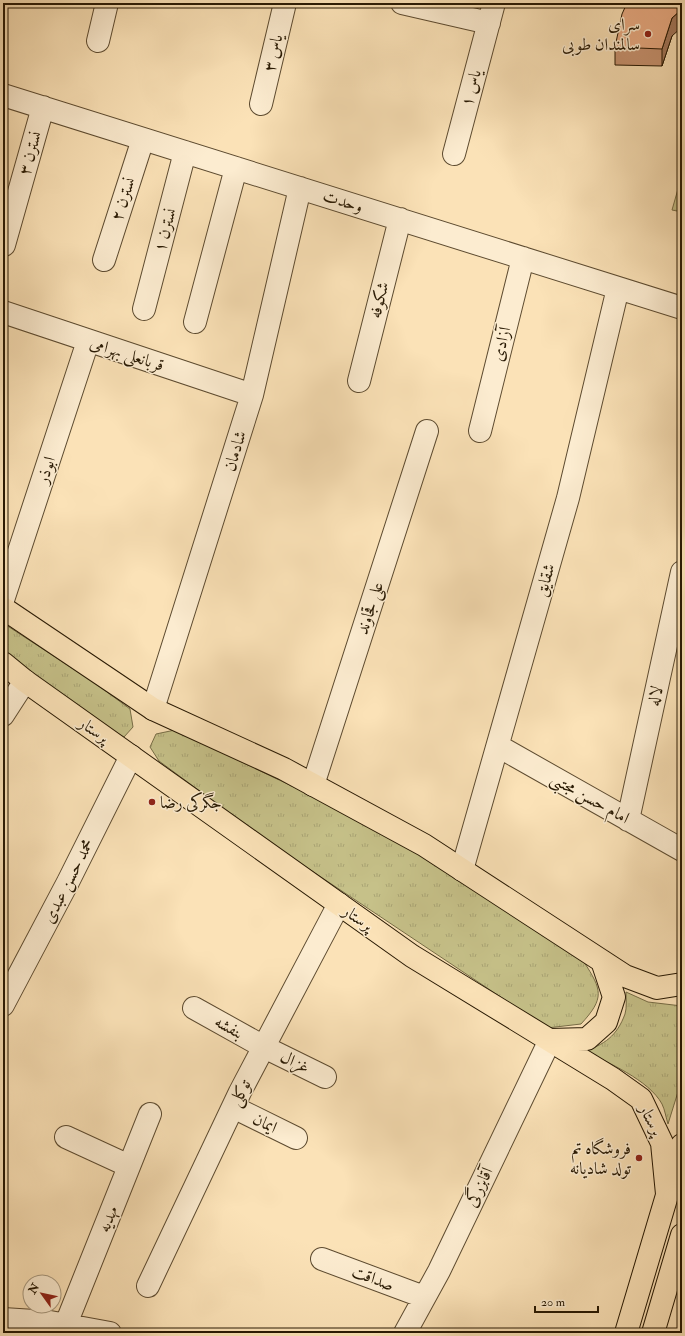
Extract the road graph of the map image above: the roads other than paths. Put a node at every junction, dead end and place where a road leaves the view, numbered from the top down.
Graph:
1 (107, 3) edge
2 (285, 3) edge
3 (402, 3) edge
4 (491, 13) edge
5 (98, 41) dead end
6 (3, 95) edge
7 (262, 104) dead end
8 (44, 107) junction
9 (143, 138) junction
10 (185, 152) junction
11 (454, 154) dead end
12 (236, 168) junction
13 (300, 188) junction
14 (400, 219) junction
15 (4, 245) edge
16 (523, 258) junction
17 (104, 260) dead end
18 (618, 288) junction
19 (682, 308) edge
20 (144, 309) dead end
21 (3, 312) edge
22 (195, 322) dead end
23 (88, 341) junction
24 (359, 381) dead end
25 (252, 395) junction
26 (427, 431) dead end
27 (480, 431) dead end
28 (682, 572) edge
29 (3, 600) edge
30 (3, 608) edge
31 (3, 663) edge
32 (25, 681) junction
33 (153, 709) junction
34 (3, 715) edge
35 (498, 746) junction
36 (130, 756) junction
37 (313, 785) junction
38 (628, 820) junction
39 (682, 850) edge
40 (462, 870) junction
41 (339, 904) junction
42 (602, 961) junction
43 (682, 984) edge
44 (3, 1005) edge
45 (194, 1008) dead end
46 (550, 1040) junction
47 (264, 1047) junction
48 (325, 1077) dead end
49 (233, 1107) junction
50 (150, 1114) dead end
51 (66, 1137) dead end
52 (296, 1138) dead end
53 (682, 1144) edge
54 (129, 1166) junction
55 (667, 1194) junction
56 (682, 1235) edge
57 (322, 1259) dead end
58 (148, 1286) dead end
59 (424, 1297) junction
60 (3, 1319) edge
61 (66, 1324) junction
62 (110, 1333) edge
63 (405, 1333) edge
64 (626, 1333) edge
65 (653, 1333) edge

1 - 5 street
2 - 7 street, یاس ۳
3 - 4 street
4 - 11 street, یاس ۱
6 - 8 street, وحدت
8 - 9 street, وحدت
8 - 15 street, نسترن ۳
9 - 10 street, وحدت
9 - 17 street, نسترن ۲
10 - 12 street, وحدت
10 - 20 street, نسترن ۱
12 - 13 street, وحدت
12 - 22 street
13 - 14 street, وحدت
13 - 25 street, شادمان
14 - 16 street, وحدت
14 - 24 street, شکوفه
16 - 18 street, وحدت
16 - 27 street, آزادی
18 - 19 street, وحدت
18 - 35 street, شقایق
21 - 23 street, قربانعلی بهرامی
23 - 25 street, قربانعلی بهرامی
23 - 29 street, ابوذر
25 - 33 street, شادمان
26 - 37 street, علی قجاوند
28 - 38 street, لاله
30 - 33 main road
31 - 32 main road, پرستار
32 - 34 street
32 - 36 main road, پرستار
33 - 37 main road
35 - 38 street, امام حسن مجتبی
35 - 40 street, شقایق
36 - 41 main road, پرستار
36 - 44 street, محمد حسن عبدی
37 - 40 main road
38 - 39 street, امام حسن مجتبی
40 - 42 main road
41 - 46 main road, پرستار
41 - 47 street, توکلی
42 - 43 main road
42 - 46 main road
45 - 47 street, بنفشه
46 - 55 main road, پرستار
46 - 59 street, آقابزرگی
47 - 48 street, غزال
47 - 49 street, توکلی
49 - 52 street, ایمان
49 - 58 street, توکلی
50 - 54 street, مهدیه
51 - 54 street
53 - 55 main road
54 - 61 street, مهدیه
55 - 64 main road
56 - 65 main road
57 - 59 street, صداقت
59 - 63 street, آقابزرگی
60 - 61 street
61 - 62 street

